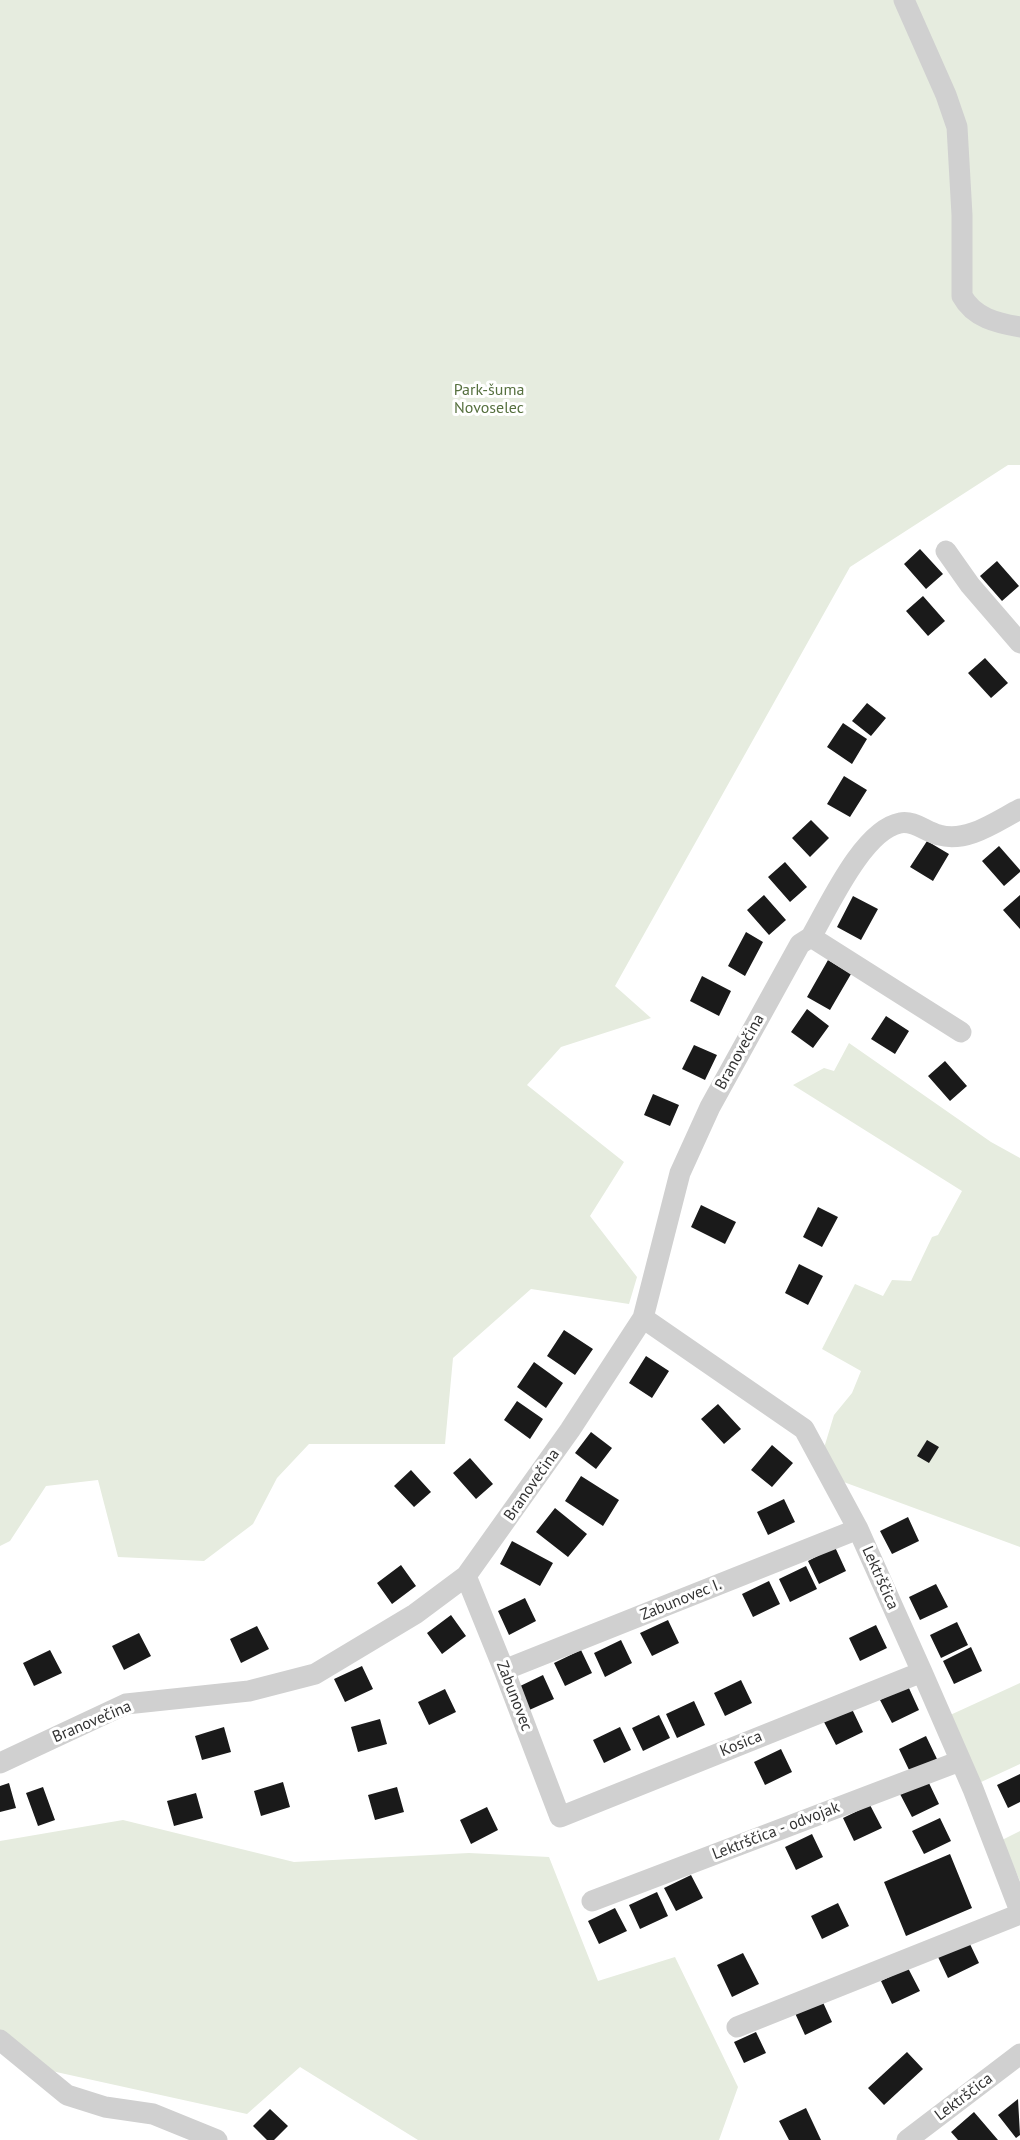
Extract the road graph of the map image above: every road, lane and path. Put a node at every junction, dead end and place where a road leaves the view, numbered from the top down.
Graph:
1 (904, 0) edge
2 (1020, 327) edge
3 (946, 551) dead end
4 (1020, 643) edge
5 (1020, 809) edge
6 (812, 937) junction
7 (961, 1032) dead end
8 (644, 1318) junction
9 (858, 1529) junction
10 (466, 1576) junction
11 (504, 1670) junction
12 (922, 1672) junction
13 (960, 1761) junction
14 (0, 1762) edge
15 (560, 1817) joint
16 (592, 1901) dead end
17 (1020, 1912) edge
18 (737, 2026) dead end
19 (0, 2040) edge
20 (1020, 2054) edge
21 (217, 2140) edge
22 (907, 2140) edge

1 - 2 street
3 - 4 street
5 - 6 street, Branovečina
6 - 7 street
6 - 8 street, Branovečina
8 - 9 street, Lektrščica
8 - 10 street, Branovečina
9 - 11 street, Zabunovec I.
9 - 12 street, Lektrščica
10 - 11 street, Zabunovec
10 - 14 street, Branovečina
11 - 15 street, Zabunovec
12 - 13 street, Lektrščica
12 - 15 street, Kosica
13 - 16 street, Lektrščica - odvojak
13 - 17 street, Lektrščica
17 - 18 street, Lektrščica
19 - 21 street
20 - 22 street, Lektrščica

